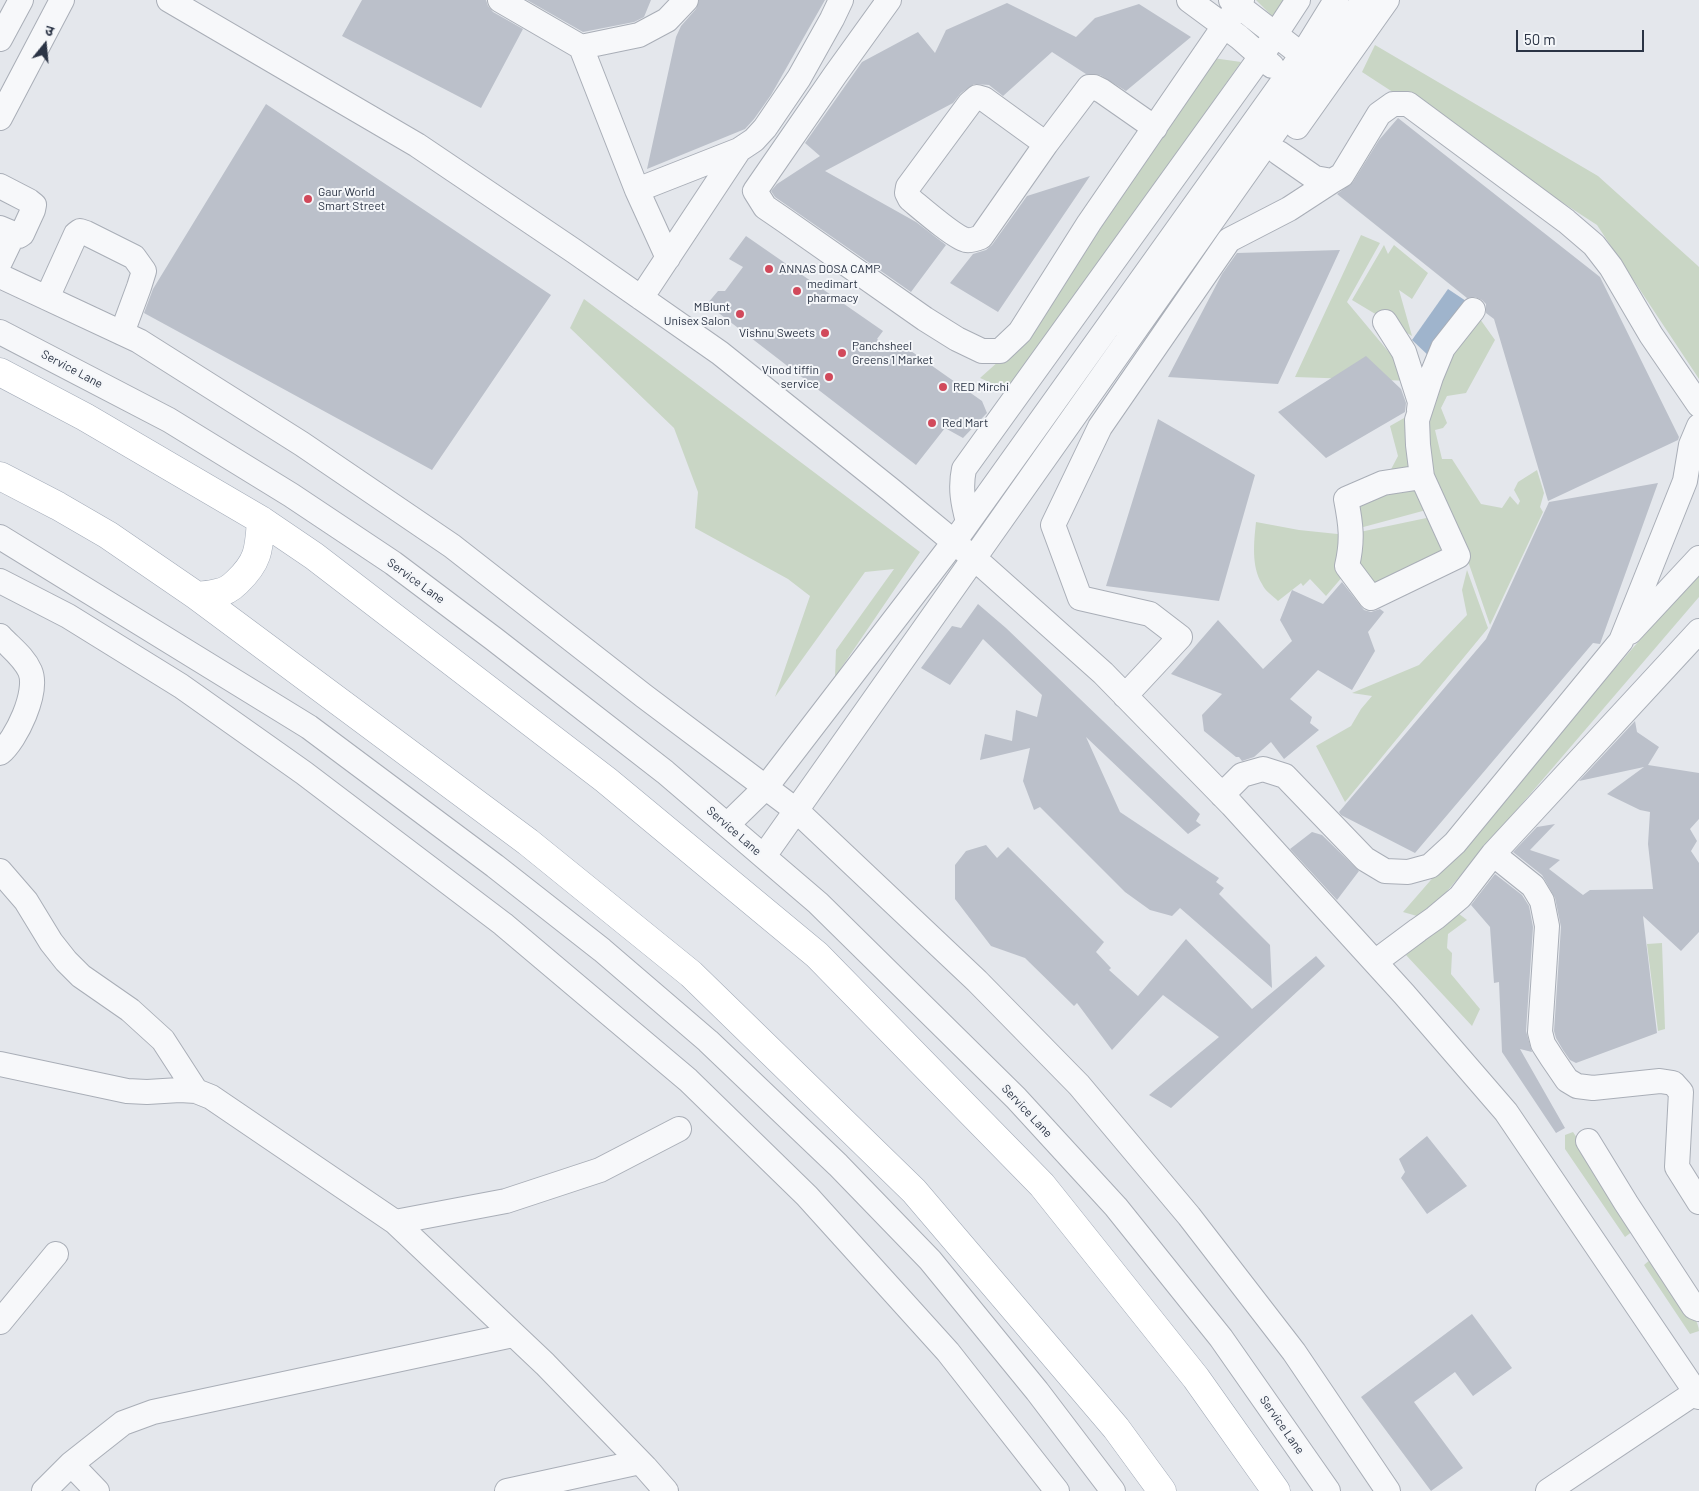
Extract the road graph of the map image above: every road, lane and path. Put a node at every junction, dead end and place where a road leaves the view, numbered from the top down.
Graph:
1 (21, 0) edge
2 (62, 0) edge
3 (169, 0) edge
4 (500, 0) edge
5 (686, 0) edge
6 (841, 0) edge
7 (888, 0) edge
8 (1189, 0) edge
9 (1298, 0) edge
10 (1336, 0) edge
11 (1363, 0) edge
12 (1388, 0) edge
13 (1237, 2) edge
14 (1224, 26) junction
15 (1275, 33) junction
16 (0, 39) edge
17 (581, 46) junction
18 (1302, 54) junction
19 (1262, 56) junction
20 (1284, 78) junction
21 (0, 118) edge
22 (1155, 128) junction
23 (1046, 144) junction
24 (738, 150) junction
25 (1279, 153) junction
26 (1332, 181) junction
27 (0, 186) edge
28 (637, 190) junction
29 (6, 232) edge
30 (668, 258) junction
31 (0, 262) edge
32 (0, 276) edge
33 (47, 298) junction
34 (641, 298) junction
35 (1473, 310) dead end
36 (1385, 322) dead end
37 (0, 332) edge
38 (122, 333) junction
39 (0, 372) edge
40 (1699, 405) edge
41 (1417, 420) junction
42 (1699, 426) edge
43 (0, 476) edge
44 (1422, 477) junction
45 (260, 520) junction
46 (968, 522) junction
47 (0, 538) edge
48 (954, 542) junction
49 (1699, 558) edge
50 (979, 562) junction
51 (0, 581) edge
52 (197, 596) junction
53 (1699, 631) edge
54 (0, 636) edge
55 (1621, 641) junction
56 (1125, 696) junction
57 (0, 753) edge
58 (766, 788) junction
59 (1222, 795) junction
60 (797, 811) junction
61 (727, 825) junction
62 (1493, 854) junction
63 (764, 856) junction
64 (0, 871) edge
65 (1376, 962) junction
66 (0, 1064) edge
67 (196, 1092) junction
68 (679, 1129) dead end
69 (1588, 1140) dead end
70 (1699, 1202) edge
71 (395, 1222) junction
72 (56, 1254) dead end
73 (1699, 1309) edge
74 (0, 1322) edge
75 (513, 1335) junction
76 (1698, 1393) edge
77 (640, 1462) junction
78 (71, 1464) junction
79 (44, 1491) edge
80 (97, 1491) edge
81 (507, 1491) edge
82 (666, 1491) edge
83 (1057, 1491) edge
84 (1113, 1491) edge
85 (1162, 1491) edge
86 (1276, 1491) edge
87 (1328, 1491) edge
88 (1388, 1491) edge
89 (1548, 1491) edge

1 - 16 street
2 - 21 street
3 - 34 street
4 - 17 street
5 - 17 street
6 - 24 street
7 - 22 street
8 - 14 street
9 - 15 street
10 - 18 street
11 - 50 street
12 - 25 street
13 - 14 street
13 - 15 street
14 - 19 street
14 - 22 street
15 - 18 street
15 - 19 street
17 - 28 street
18 - 20 street
19 - 20 street
19 - 46 street
20 - 46 street
22 - 23 street
23 - 23 street
24 - 28 street
24 - 30 street
25 - 26 street
25 - 50 street
26 - 40 street
26 - 56 street
27 - 29 street
28 - 30 street
29 - 31 street
30 - 34 street
32 - 33 street
33 - 38 street
33 - 38 street
34 - 48 street
35 - 41 street
36 - 41 street
37 - 61 street, Service Lane
38 - 58 street
39 - 45 main road
41 - 44 street
42 - 55 street
43 - 52 main road
44 - 44 street
45 - 52 main road
45 - 86 main road
46 - 48 street
47 - 84 street
48 - 50 street
48 - 58 street
49 - 55 street
50 - 56 street
50 - 60 street
51 - 83 street
52 - 85 main road
53 - 62 street
54 - 57 street
55 - 59 street
56 - 59 street
58 - 60 street
58 - 61 street
59 - 65 street
60 - 63 street
60 - 88 street
61 - 63 street, Service Lane
62 - 65 street
62 - 70 street
63 - 87 street, Service Lane
64 - 67 street
65 - 76 street
66 - 67 street
67 - 71 street
68 - 71 street
69 - 73 street
71 - 75 street
72 - 74 street
75 - 77 street
75 - 78 street
76 - 89 street
77 - 81 street
77 - 82 street
78 - 79 street
78 - 80 street

